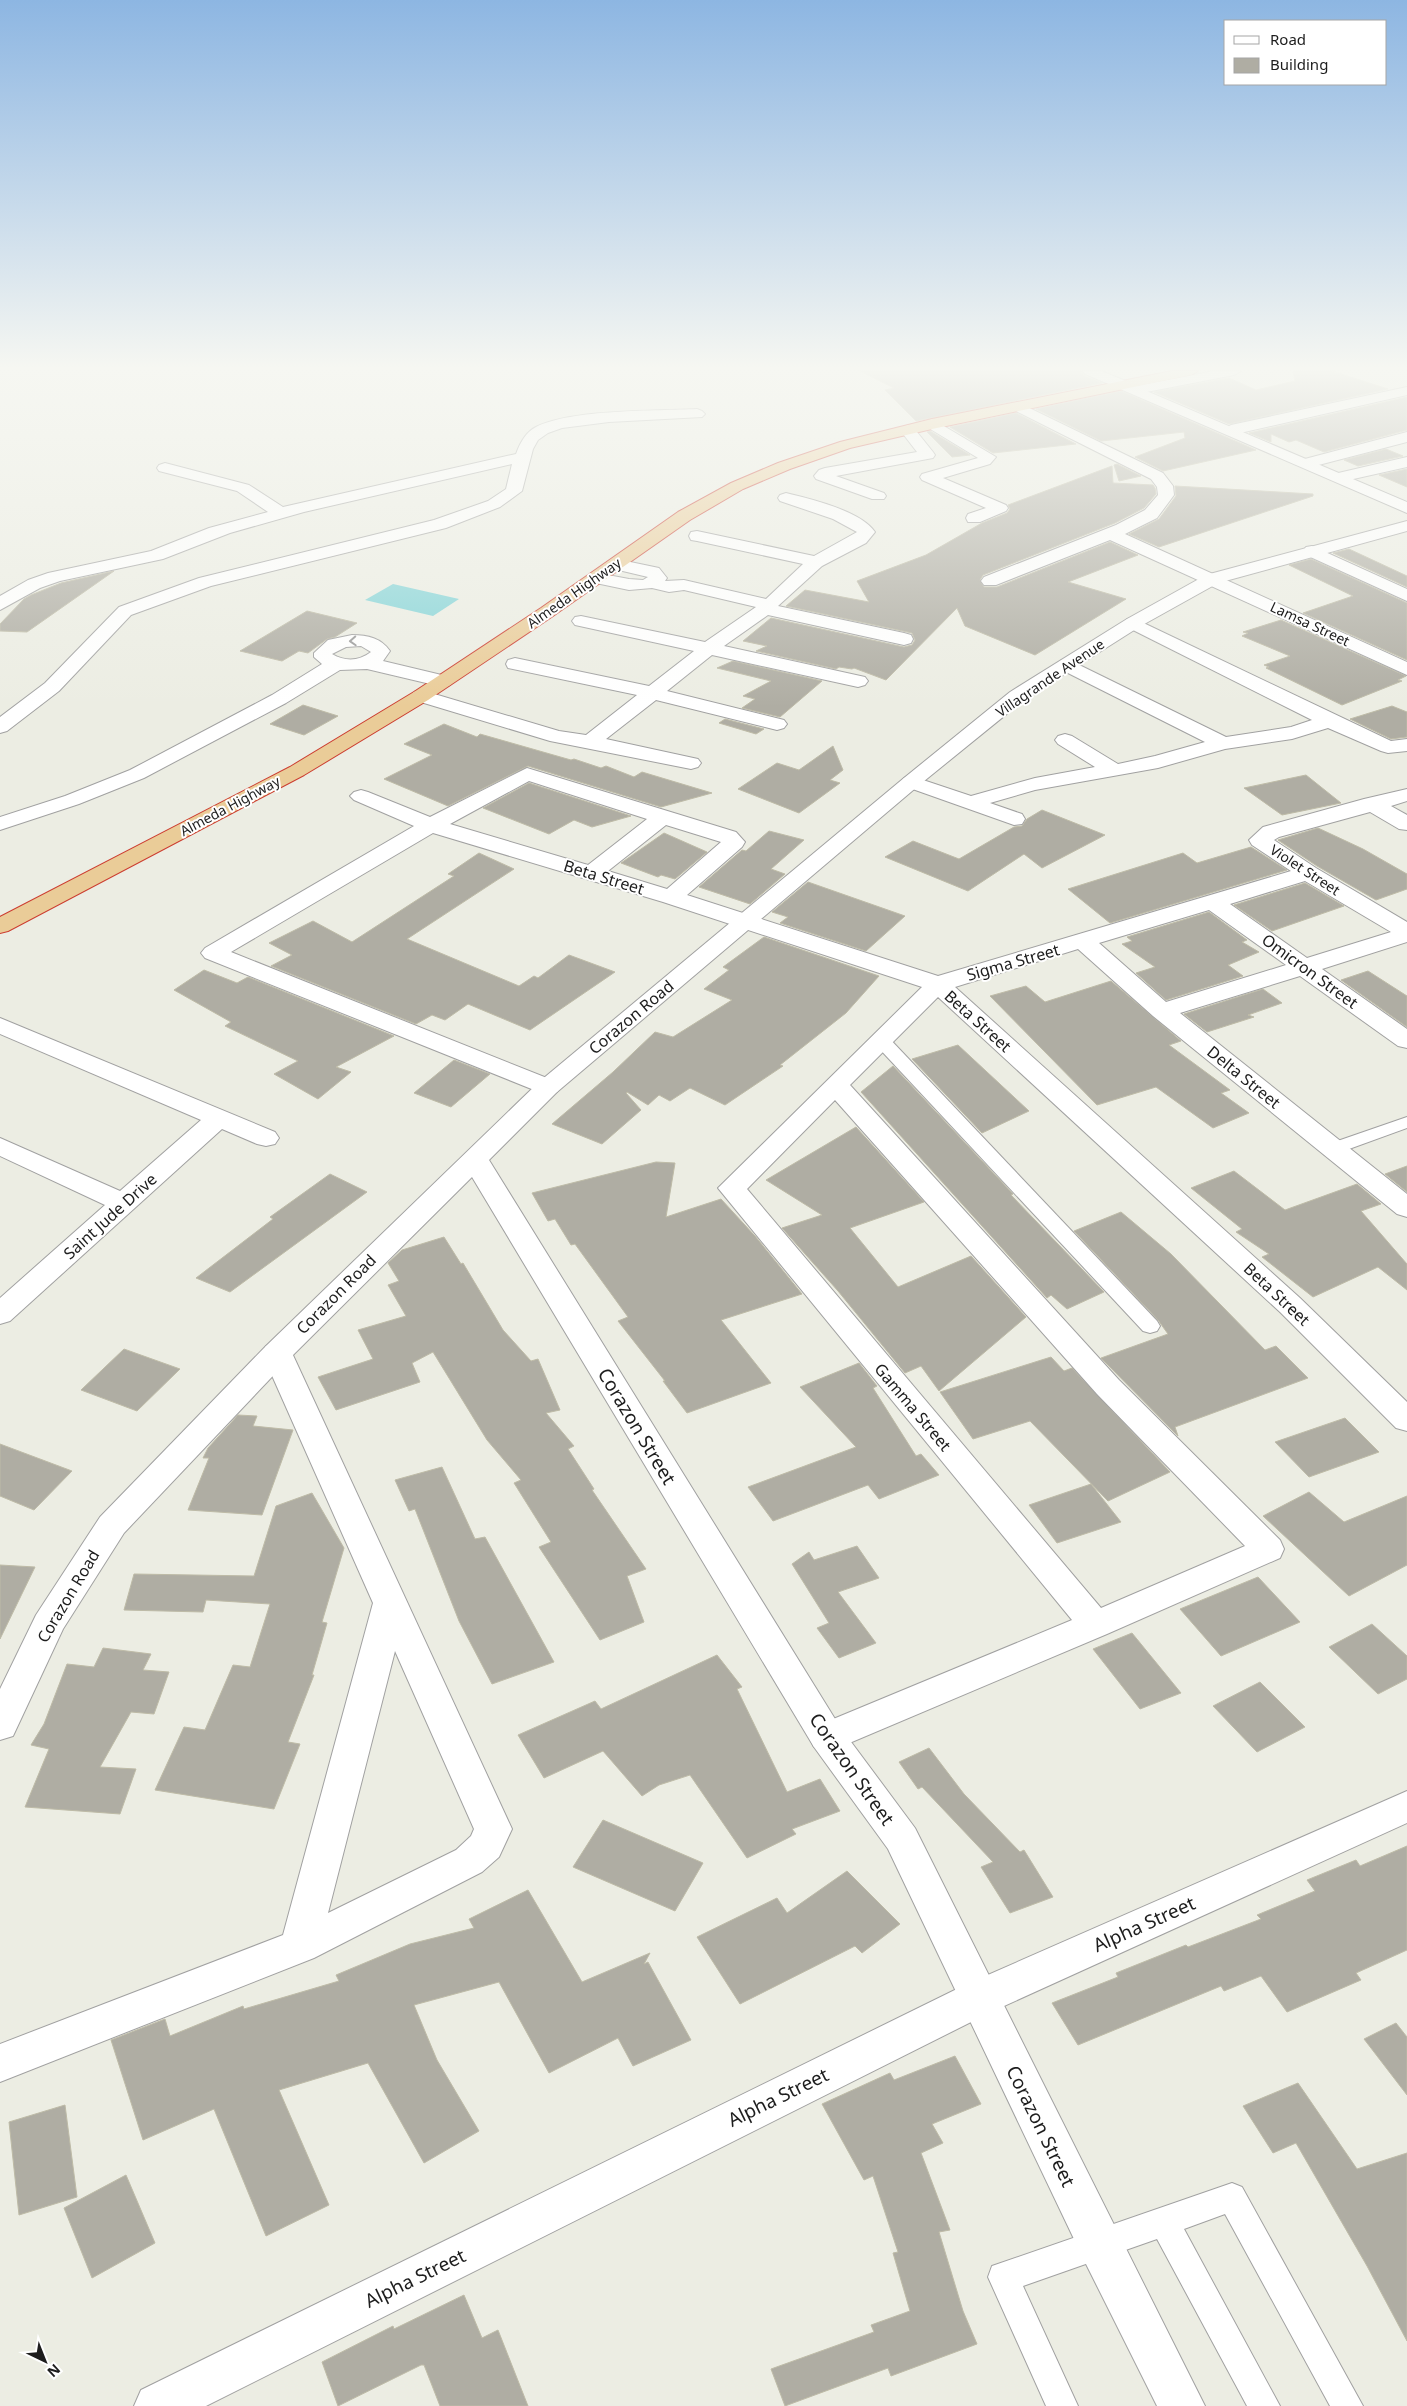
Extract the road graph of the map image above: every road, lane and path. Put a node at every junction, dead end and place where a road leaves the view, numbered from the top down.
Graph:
1 (225, 483) edge
2 (409, 483) edge
3 (516, 483) edge
4 (743, 483) edge
5 (842, 483) edge
6 (943, 483) edge
7 (1163, 483) edge
8 (1354, 483) edge
9 (878, 496) dead end
10 (786, 498) dead end
11 (1407, 508) edge
12 (281, 513) junction
13 (974, 518) dead end
14 (1407, 526) edge
15 (1112, 534) junction
16 (697, 536) dead end
17 (1312, 551) junction
18 (156, 555) junction
19 (816, 562) junction
20 (172, 564) dead end
21 (616, 564) junction
22 (188, 573) dead end
23 (597, 578) junction
24 (1212, 579) junction
25 (654, 580) junction
26 (990, 581) dead end
27 (205, 582) junction
28 (1407, 596) edge
29 (0, 605) edge
30 (767, 607) junction
31 (581, 622) dead end
32 (1133, 624) junction
33 (904, 639) dead end
34 (710, 648) junction
35 (515, 664) dead end
36 (1066, 665) junction
37 (1407, 669) edge
38 (437, 674) junction
39 (858, 681) dead end
40 (653, 693) junction
41 (421, 696) junction
42 (1328, 720) junction
43 (777, 724) dead end
44 (0, 726) edge
45 (1065, 740) dead end
46 (590, 742) junction
47 (1223, 743) junction
48 (1407, 745) edge
49 (691, 763) dead end
50 (1114, 770) junction
51 (911, 782) junction
52 (1407, 795) edge
53 (361, 796) dead end
54 (1371, 803) junction
55 (970, 804) junction
56 (664, 816) junction
57 (1014, 820) dead end
58 (0, 824) edge
59 (1407, 824) edge
60 (431, 825) junction
61 (590, 873) junction
62 (1308, 873) junction
63 (671, 897) junction
64 (1213, 902) junction
65 (743, 922) junction
66 (0, 926) edge
67 (1407, 932) edge
68 (1407, 935) edge
69 (1084, 942) junction
70 (1304, 967) junction
71 (938, 984) junction
72 (1162, 1011) junction
73 (0, 1025) edge
74 (881, 1040) junction
75 (1407, 1041) edge
76 (836, 1085) junction
77 (548, 1087) junction
78 (218, 1118) junction
79 (1407, 1122) edge
80 (266, 1138) dead end
81 (0, 1146) edge
82 (1332, 1150) junction
83 (474, 1158) junction
84 (732, 1188) joint
85 (124, 1204) junction
86 (1407, 1208) edge
87 (0, 1314) edge
88 (1150, 1326) dead end
89 (276, 1353) junction
90 (1407, 1420) edge
91 (390, 1603) junction
92 (1095, 1626) junction
93 (0, 1726) edge
94 (827, 1737) junction
95 (1407, 1806) edge
96 (300, 1946) junction
97 (979, 1998) junction
98 (0, 2063) edge
99 (1164, 2220) junction
100 (1100, 2245) junction
101 (157, 2406) edge
102 (1062, 2406) edge
103 (1182, 2406) edge
104 (1264, 2406) edge
105 (1347, 2406) edge

1 - 12 street
2 - 12 street
3 - 27 street
4 - 21 highway, Almeda Highway
5 - 9 street
6 - 13 street
7 - 15 street
8 - 11 street
10 - 19 street
12 - 18 street
14 - 17 street, Villagrande Avenue
15 - 24 street, Lamsa Street
15 - 26 street
16 - 19 street
17 - 24 street, Villagrande Avenue
17 - 28 street
18 - 20 street
18 - 29 street
19 - 30 street
21 - 23 highway, Almeda Highway
21 - 25 street
22 - 27 street
23 - 25 street
23 - 38 highway, Almeda Highway
24 - 32 street, Villagrande Avenue
24 - 37 street, Lamsa Street
25 - 30 street
27 - 44 street
30 - 33 street
30 - 34 street
31 - 34 street
32 - 36 street, Villagrande Avenue
32 - 42 street
34 - 39 street
34 - 40 street
35 - 40 street
36 - 47 street
36 - 51 street, Villagrande Avenue
38 - 41 highway, Almeda Highway
38 - 58 street
40 - 43 street
40 - 46 street
41 - 46 street
41 - 66 highway, Almeda Highway
42 - 47 street
42 - 48 street
45 - 50 street
46 - 49 street
47 - 50 street
50 - 55 street
51 - 55 street
51 - 65 street, Villagrande Avenue
52 - 54 street, Violet Street
53 - 60 street, Beta Street
54 - 59 street
54 - 62 street, Violet Street
55 - 57 street
56 - 60 street
56 - 61 street
56 - 63 street
60 - 61 street, Beta Street
60 - 77 street
61 - 63 street, Beta Street
62 - 64 street, Sigma Street
62 - 67 street, Violet Street
63 - 65 street, Beta Street
64 - 69 street, Sigma Street
64 - 70 street, Omicron Street
65 - 71 street, Beta Street
65 - 77 street, Corazon Road
68 - 70 street
69 - 71 street, Sigma Street
69 - 72 street, Delta Street
70 - 72 street
70 - 75 street, Omicron Street
71 - 74 street, Sigma Street
71 - 90 street, Beta Street
72 - 82 street, Delta Street
73 - 78 street
74 - 76 street, Sigma Street
74 - 88 lane
76 - 84 street, Sigma Street
76 - 92 street
77 - 83 street, Corazon Road
78 - 80 street
78 - 85 street, Saint Jude Drive
79 - 82 lane
81 - 85 street
82 - 86 street, Delta Street
83 - 89 street, Corazon Road
83 - 94 street, Corazon Street
84 - 92 street, Gamma Street
85 - 87 street, Saint Jude Drive
89 - 91 street
89 - 93 street, Corazon Road
91 - 96 street
91 - 96 street
92 - 94 street
94 - 97 street, Corazon Street
95 - 97 street, Alpha Street
96 - 98 street
97 - 100 street, Corazon Street
97 - 101 street, Alpha Street
99 - 100 lane
99 - 104 lane
99 - 105 lane
100 - 102 lane
100 - 103 street, Corazon Street

